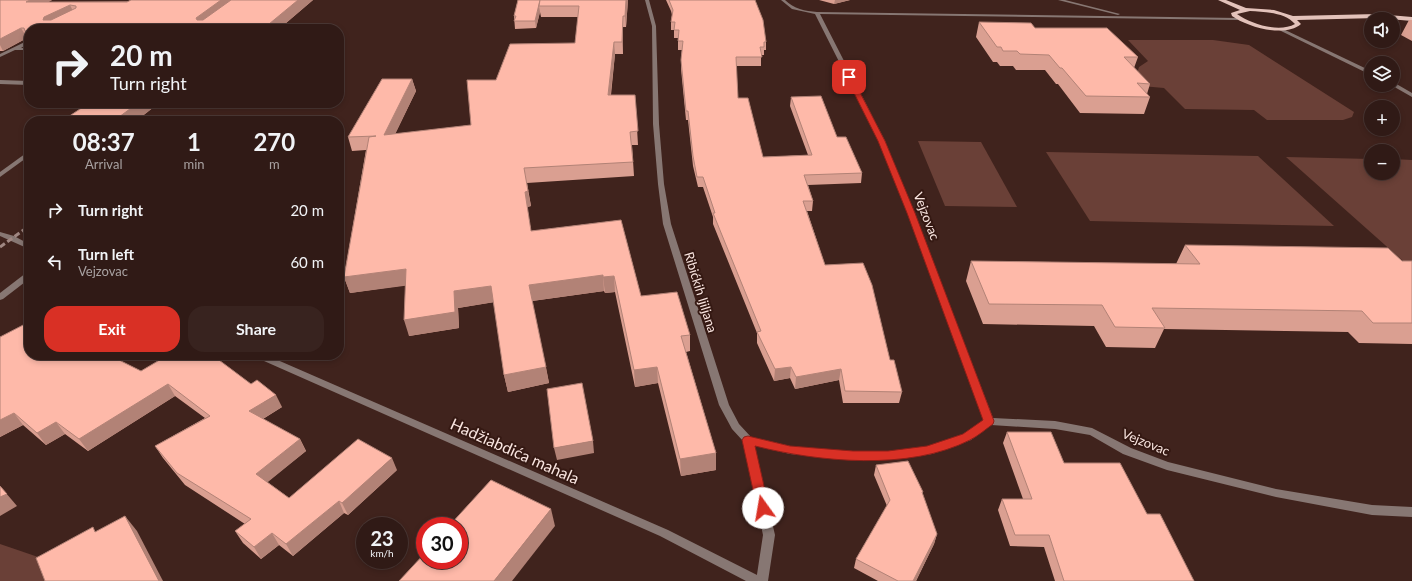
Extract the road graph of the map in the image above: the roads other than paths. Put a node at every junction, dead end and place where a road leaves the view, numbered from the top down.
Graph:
1 (647, 0) edge
2 (783, 0) edge
3 (1060, 0) edge
4 (1221, 0) edge
5 (1245, 10) junction
6 (817, 13) junction
7 (1132, 18) junction
8 (1237, 18) junction
9 (1292, 18) junction
10 (1412, 19) edge
11 (1281, 28) junction
12 (24, 44) edge
13 (14, 49) junction
14 (24, 49) edge
15 (0, 56) edge
16 (1364, 70) edge
17 (0, 82) edge
18 (24, 83) edge
19 (1400, 88) edge
20 (1412, 95) edge
21 (24, 157) edge
22 (0, 175) edge
23 (0, 234) edge
24 (24, 244) edge
25 (24, 279) edge
26 (0, 297) edge
27 (269, 360) edge
28 (989, 421) junction
29 (748, 440) junction
30 (1412, 512) edge
31 (757, 581) edge
32 (762, 581) edge

1 - 29 street, Ribićkih ljiljana
2 - 6 street
3 - 7 street
4 - 5 main road
5 - 8 main road
5 - 9 main road
6 - 7 street
6 - 28 street, Vejzovac
7 - 8 street
8 - 11 main road
9 - 10 main road
9 - 11 main road
11 - 16 street
12 - 13 street
13 - 14 street
13 - 15 street
17 - 18 street
19 - 20 street
21 - 22 street
23 - 24 street
25 - 26 street
27 - 31 street, Hadžiabdića mahala
28 - 29 street
28 - 30 street, Vejzovac
29 - 32 street, Ribićkih ljiljana

